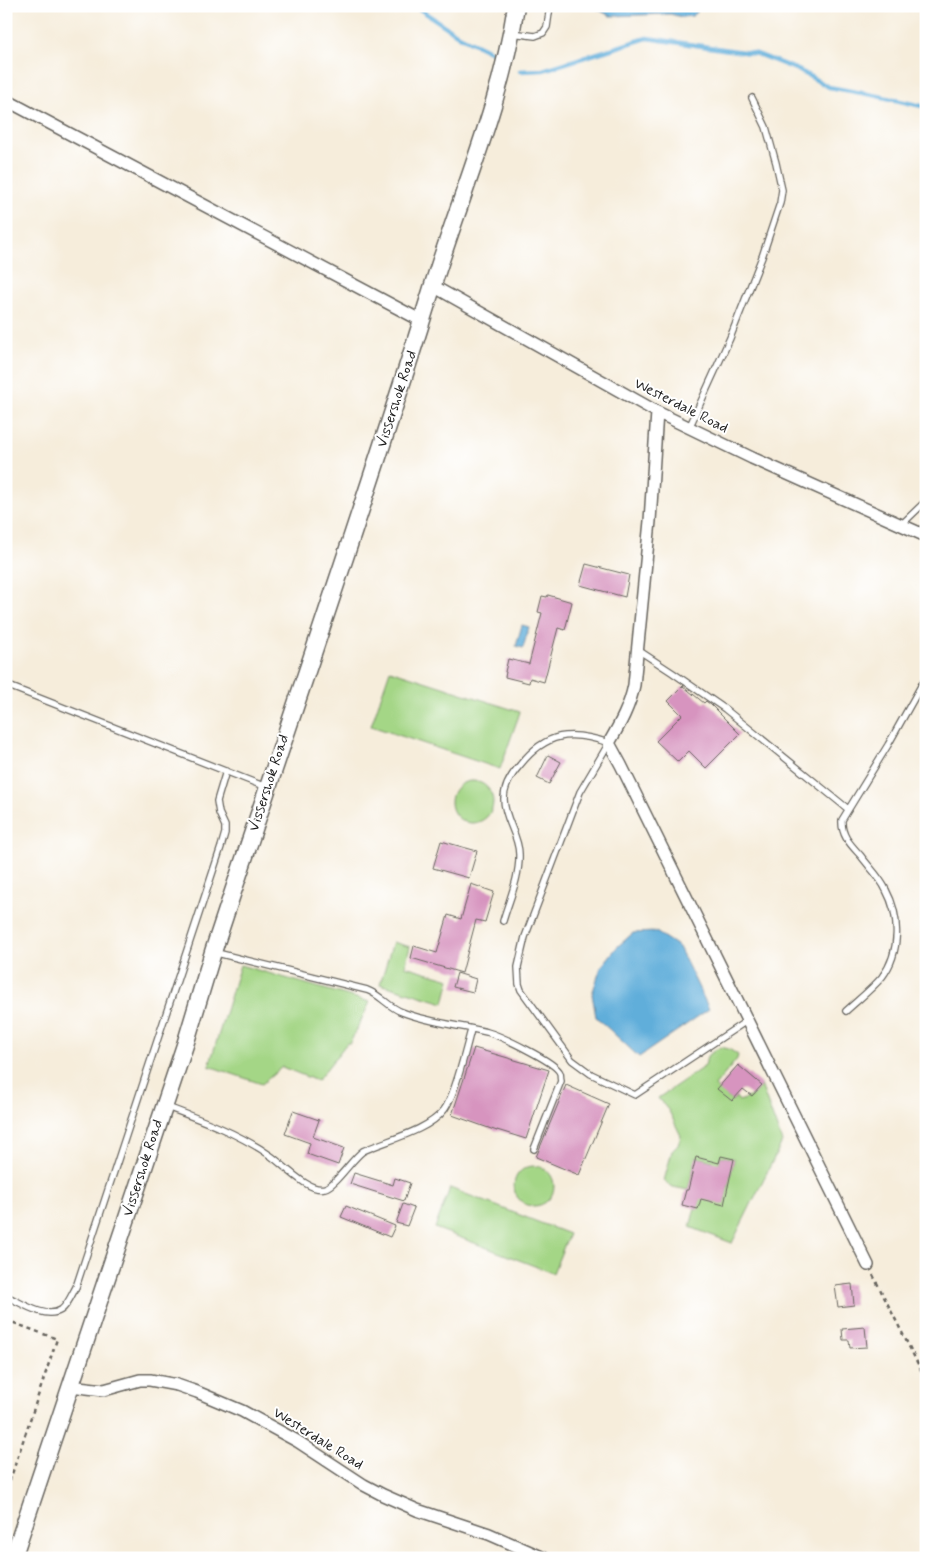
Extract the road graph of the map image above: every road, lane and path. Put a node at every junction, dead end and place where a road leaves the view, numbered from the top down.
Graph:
1 (516, 6) edge
2 (550, 6) edge
3 (512, 33) junction
4 (752, 98) dead end
5 (6, 100) edge
6 (433, 286) junction
7 (422, 321) junction
8 (657, 412) junction
9 (689, 428) junction
10 (926, 501) edge
11 (901, 526) junction
12 (926, 536) edge
13 (638, 650) junction
14 (926, 677) edge
15 (6, 685) edge
16 (608, 743) junction
17 (226, 771) junction
18 (268, 787) junction
19 (848, 809) junction
20 (503, 921) dead end
21 (214, 952) junction
22 (846, 1012) dead end
23 (748, 1020) junction
24 (471, 1030) junction
25 (164, 1105) junction
26 (534, 1149) dead end
27 (868, 1265) joint
28 (6, 1296) edge
29 (6, 1320) edge
30 (926, 1380) edge
31 (70, 1386) junction
32 (6, 1492) edge
33 (13, 1558) edge
34 (544, 1558) edge

1 - 3 main road, Vissershok Road
2 - 3 lane
3 - 6 main road, Vissershok Road
4 - 9 lane
5 - 7 street
6 - 7 main road, Vissershok Road
6 - 8 street, Westerdale Road
7 - 18 main road, Vissershok Road
8 - 9 street, Westerdale Road
8 - 13 street
9 - 11 street, Westerdale Road
10 - 11 lane
11 - 12 street, Westerdale Road
13 - 16 street
13 - 19 lane
14 - 19 lane
15 - 17 lane
16 - 20 lane
16 - 23 street
16 - 23 lane
17 - 18 lane
17 - 28 lane
18 - 21 main road, Vissershok Road
19 - 22 lane
21 - 24 lane
21 - 25 main road, Vissershok Road
23 - 27 street
24 - 25 lane
24 - 26 lane
25 - 31 main road, Vissershok Road
27 - 30 path
29 - 32 path
31 - 33 main road, Vissershok Road
31 - 34 street, Westerdale Road

